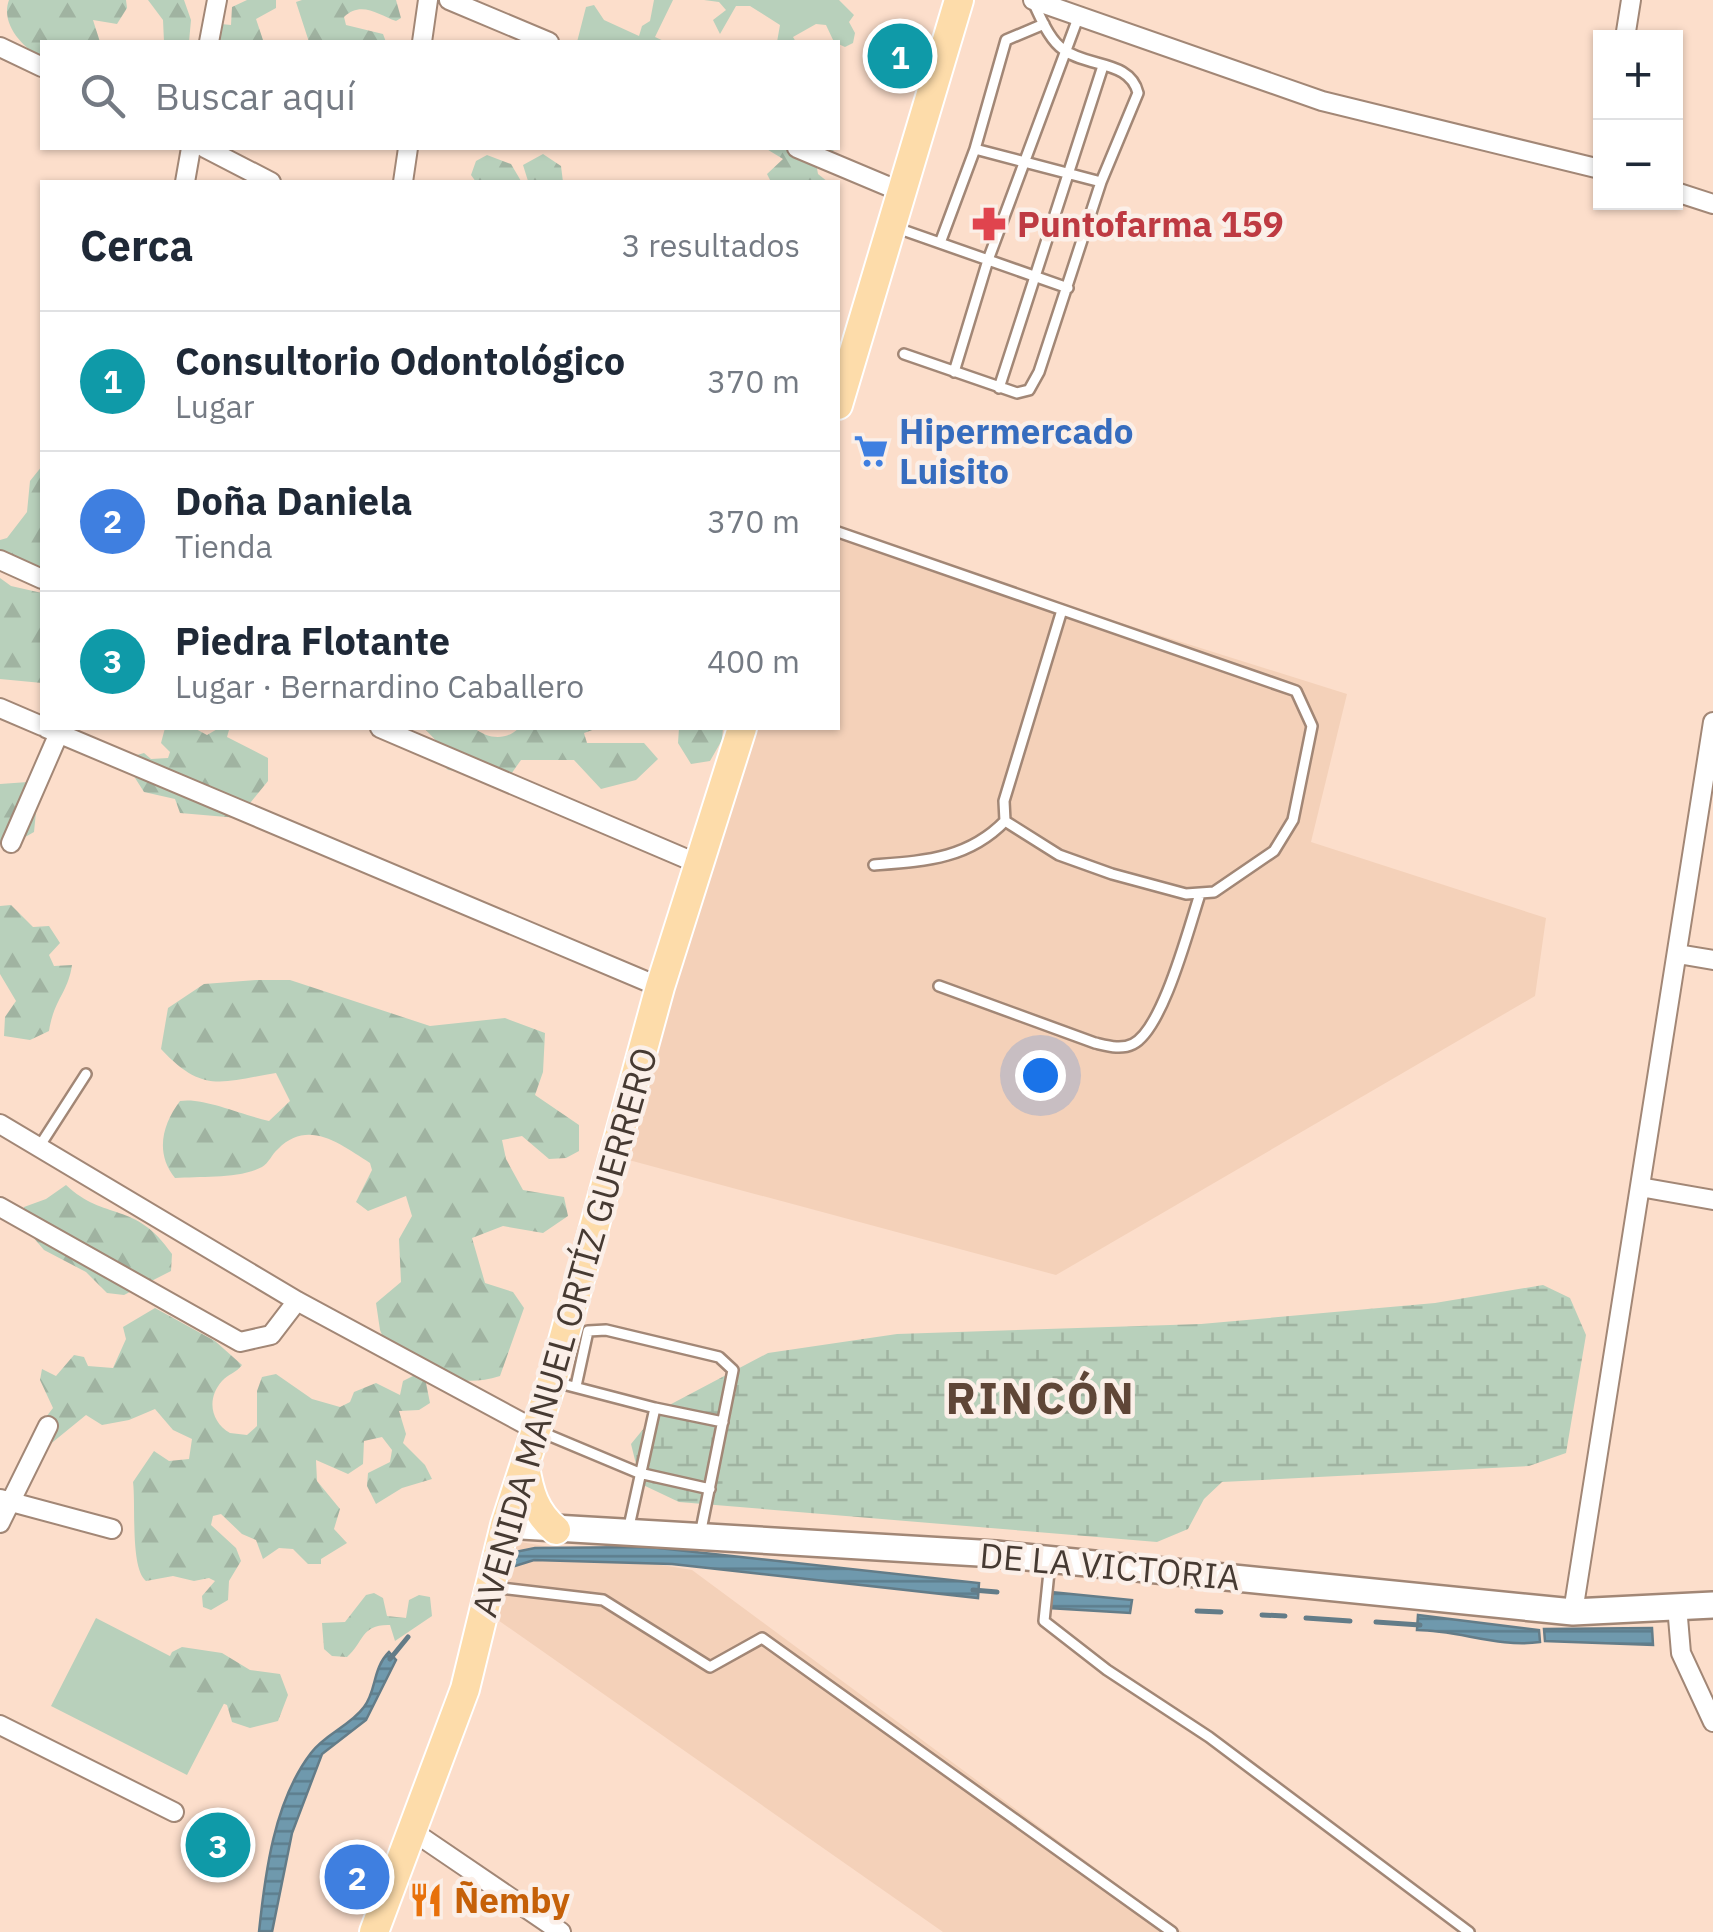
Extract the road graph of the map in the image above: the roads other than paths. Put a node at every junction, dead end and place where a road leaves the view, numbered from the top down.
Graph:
1 (217, 0) edge
2 (428, 0) edge
3 (449, 0) edge
4 (959, 0) edge
5 (1032, 0) edge
6 (1631, 0) edge
7 (1078, 18) junction
8 (1044, 24) junction
9 (1626, 30) edge
10 (210, 40) edge
11 (422, 40) edge
12 (544, 40) edge
13 (0, 46) edge
14 (1064, 50) junction
15 (1103, 66) junction
16 (40, 67) edge
17 (974, 149) junction
18 (191, 150) edge
19 (208, 150) edge
20 (408, 150) edge
21 (802, 150) edge
22 (1027, 161) junction
23 (1593, 167) edge
24 (1069, 172) junction
25 (185, 180) edge
26 (267, 180) edge
27 (403, 180) edge
28 (1101, 182) junction
29 (904, 193) junction
30 (1683, 194) edge
31 (1713, 204) edge
32 (894, 228) junction
33 (940, 243) junction
34 (988, 260) junction
35 (1032, 277) junction
36 (1068, 288) junction
37 (904, 354) dead end
38 (954, 372) junction
39 (1000, 388) junction
40 (840, 400) edge
41 (840, 533) edge
42 (0, 560) edge
43 (40, 578) edge
44 (1062, 610) junction
45 (0, 708) edge
46 (1713, 722) edge
47 (40, 725) edge
48 (49, 730) edge
49 (51, 730) edge
50 (385, 730) edge
51 (741, 730) edge
52 (1005, 821) junction
53 (11, 844) dead end
54 (701, 865) junction
55 (874, 866) dead end
56 (1200, 894) junction
57 (1678, 954) junction
58 (1713, 960) edge
59 (939, 986) dead end
60 (660, 987) junction
61 (86, 1074) dead end
62 (0, 1124) edge
63 (39, 1148) junction
64 (1640, 1186) junction
65 (1713, 1200) edge
66 (0, 1208) edge
67 (297, 1301) junction
68 (564, 1384) junction
69 (655, 1408) junction
70 (723, 1422) junction
71 (48, 1426) dead end
72 (534, 1430) junction
73 (524, 1465) junction
74 (639, 1473) junction
75 (710, 1489) junction
76 (4, 1501) edge
77 (0, 1523) edge
78 (505, 1525) junction
79 (112, 1529) dead end
80 (556, 1530) junction
81 (628, 1534) junction
82 (700, 1538) junction
83 (1050, 1560) junction
84 (492, 1587) junction
85 (1713, 1605) edge
86 (1677, 1606) junction
87 (1572, 1612) junction
88 (1713, 1722) edge
89 (0, 1725) edge
90 (174, 1812) dead end
91 (412, 1830) junction
92 (374, 1932) edge
93 (561, 1932) edge
94 (1172, 1932) edge
95 (1469, 1932) edge

1 - 10 street
2 - 11 street
3 - 12 street
4 - 29 main road
5 - 7 street
5 - 8 lane
6 - 9 street
7 - 14 lane
7 - 23 street
8 - 14 lane
8 - 17 lane
13 - 16 street
14 - 15 lane
14 - 22 lane
15 - 24 lane
15 - 28 lane
17 - 22 lane
17 - 33 lane
18 - 25 street
19 - 26 street
20 - 27 street
21 - 29 street
22 - 24 lane
22 - 34 lane
24 - 28 lane
24 - 35 lane
28 - 36 lane
29 - 32 main road
30 - 31 street
32 - 33 lane
32 - 40 main road
33 - 34 lane
34 - 35 lane
34 - 38 lane
35 - 36 lane
35 - 39 lane
36 - 39 lane
37 - 38 lane
38 - 39 lane
41 - 44 lane
42 - 43 street
44 - 52 lane
44 - 56 lane
45 - 47 street
46 - 57 street
48 - 53 street
49 - 60 street
50 - 54 street
51 - 54 main road, AVENIDA MANUEL ORTÍZ GUERRERO
52 - 55 lane
52 - 56 lane
54 - 60 main road, AVENIDA MANUEL ORTÍZ GUERRERO
56 - 59 lane
57 - 58 street
57 - 64 street
60 - 68 main road, AVENIDA MANUEL ORTÍZ GUERRERO
61 - 63 lane
62 - 63 street
63 - 67 street
64 - 65 street
64 - 87 street
66 - 67 street
67 - 72 street
68 - 69 lane
68 - 70 lane
68 - 72 main road, AVENIDA MANUEL ORTÍZ GUERRERO
69 - 70 lane
69 - 74 lane
70 - 75 lane
71 - 76 street
72 - 73 main road, AVENIDA MANUEL ORTÍZ GUERRERO
72 - 74 lane
73 - 78 main road, AVENIDA MANUEL ORTÍZ GUERRERO
73 - 80 main road
74 - 75 lane
74 - 81 lane
75 - 82 lane
76 - 77 street
76 - 79 street
78 - 80 main road, DE LA VICTORIA
78 - 84 main road, AVENIDA MANUEL ORTÍZ GUERRERO
80 - 81 main road, DE LA VICTORIA
81 - 82 main road, DE LA VICTORIA
82 - 83 main road, DE LA VICTORIA
83 - 87 main road, DE LA VICTORIA
83 - 95 lane
84 - 91 main road, AVENIDA MANUEL ORTÍZ GUERRERO
84 - 94 lane
85 - 86 main road, DE LA VICTORIA
86 - 87 main road, DE LA VICTORIA
86 - 88 street
89 - 90 street
91 - 92 main road, AVENIDA MANUEL ORTÍZ GUERRERO
91 - 93 street

